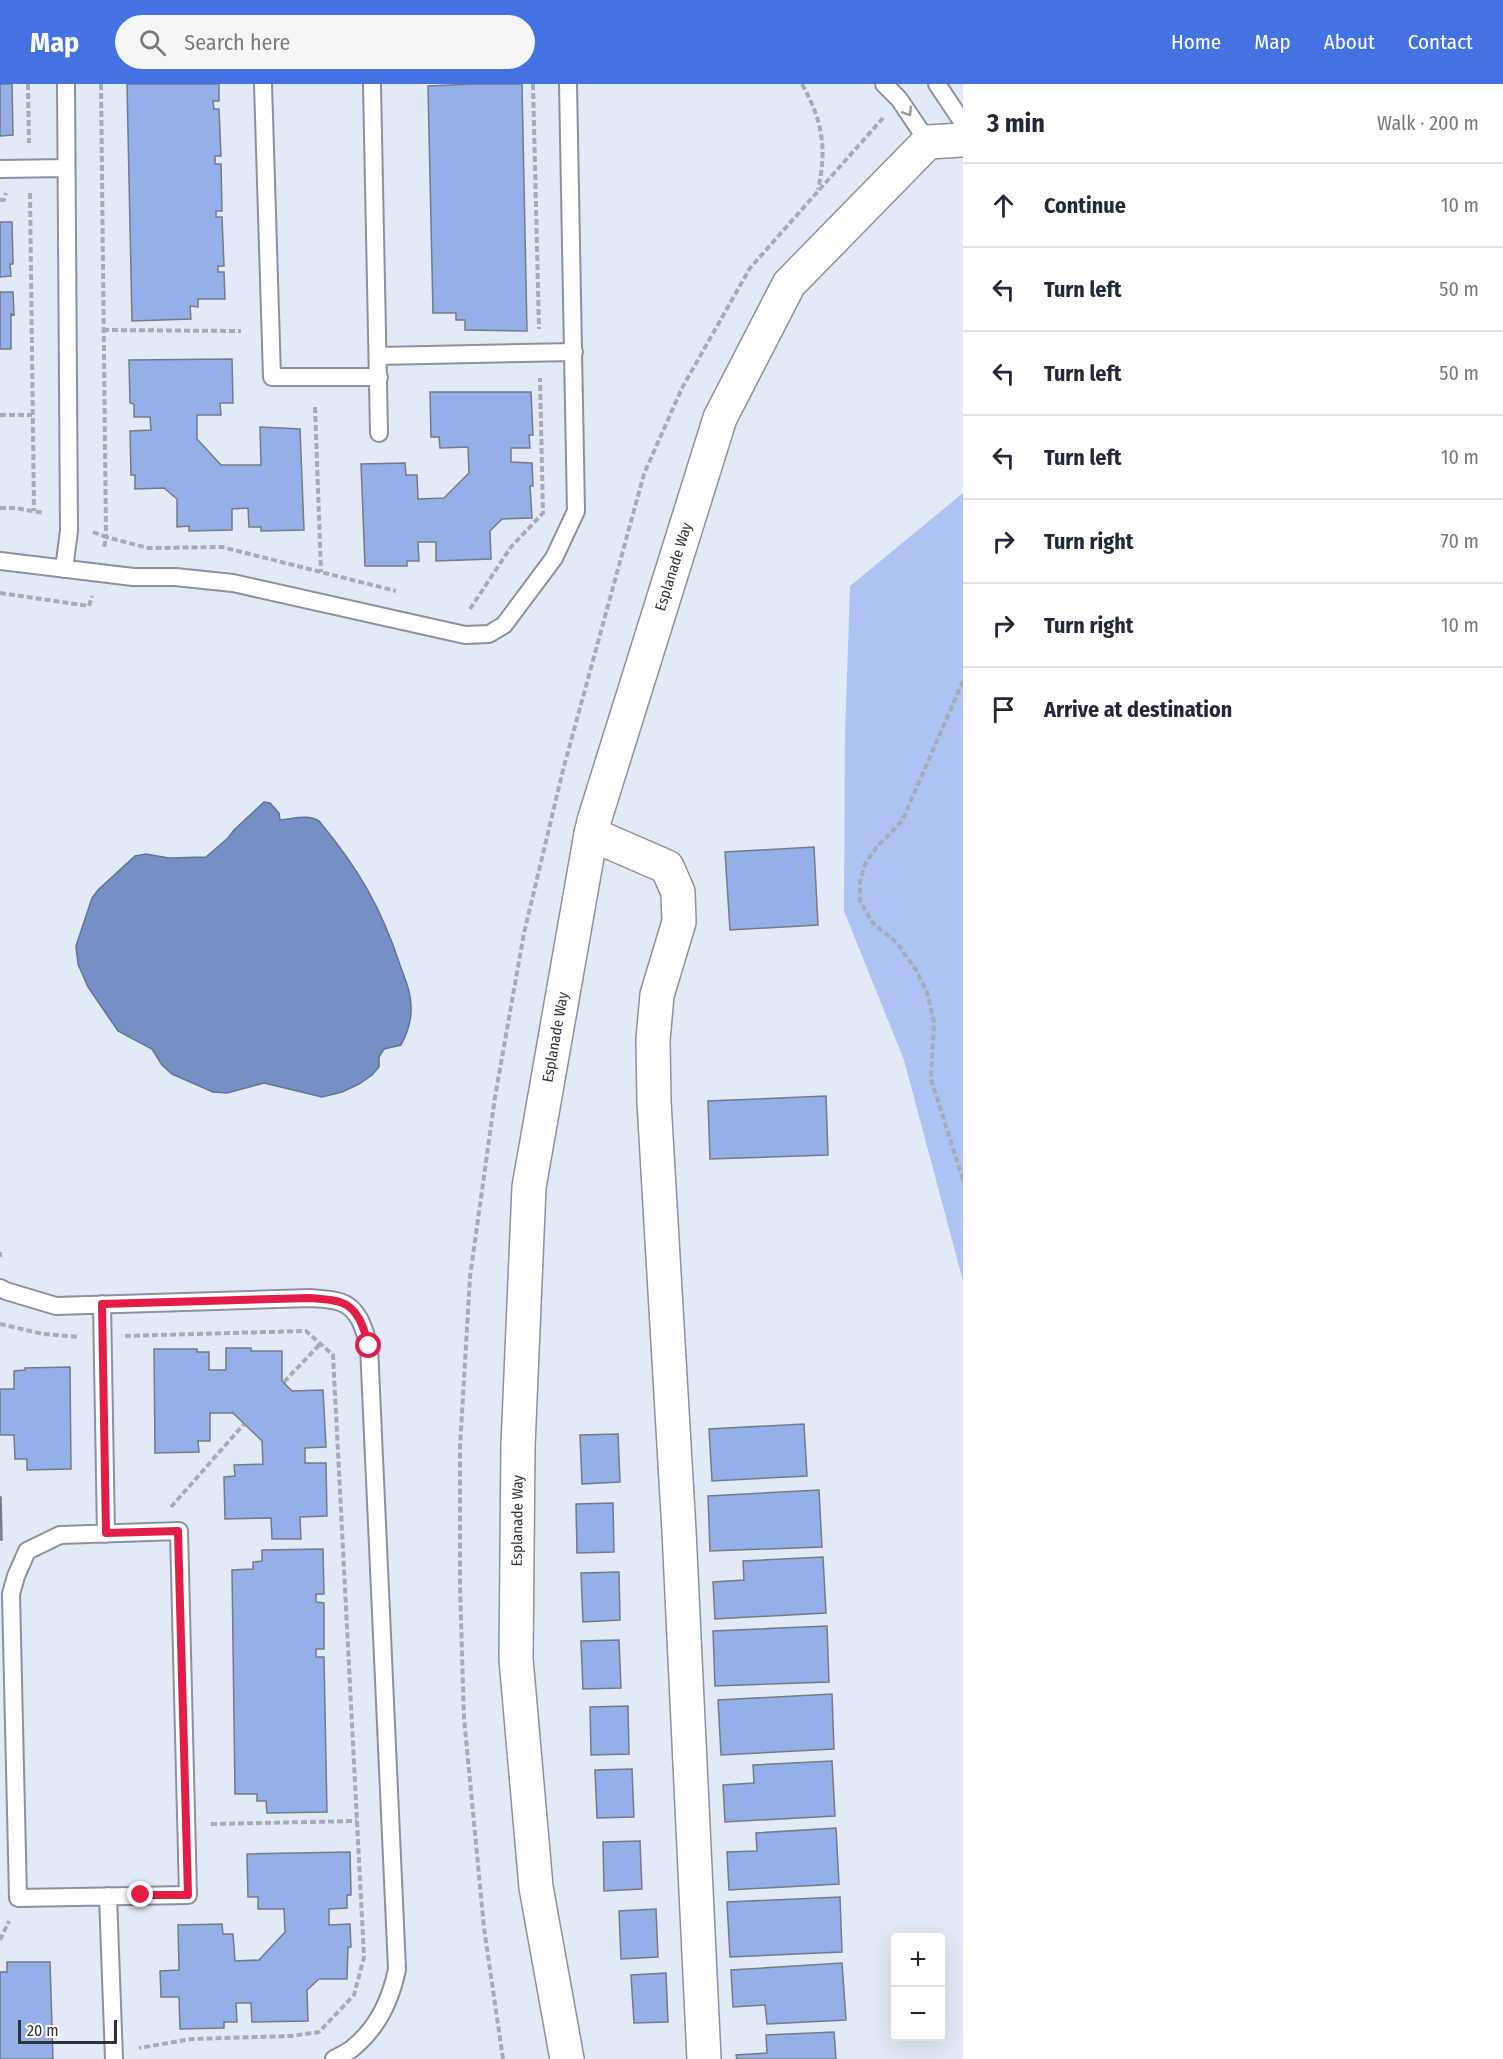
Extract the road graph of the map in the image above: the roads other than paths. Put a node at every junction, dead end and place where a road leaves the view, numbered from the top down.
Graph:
1 (66, 84) edge
2 (263, 84) edge
3 (372, 84) edge
4 (568, 84) edge
5 (884, 84) edge
6 (937, 84) edge
7 (963, 123) edge
8 (963, 140) edge
9 (928, 142) junction
10 (66, 168) junction
11 (0, 169) edge
12 (574, 352) junction
13 (378, 356) junction
14 (378, 377) junction
15 (380, 433) dead end
16 (0, 561) edge
17 (64, 569) junction
18 (591, 834) junction
19 (0, 1287) edge
20 (102, 1304) junction
21 (106, 1533) junction
22 (108, 1896) junction
23 (113, 2058) edge
24 (334, 2059) edge
25 (567, 2059) edge
26 (704, 2059) edge

1 - 10 lane
2 - 14 lane
3 - 13 lane
4 - 12 lane
5 -> 9 lane
6 - 7 lane
8 - 9 street
9 - 18 street, Esplanade Way
10 - 11 lane
10 - 17 lane
12 - 13 lane
12 - 17 lane
13 - 14 lane
14 - 15 lane
16 - 17 lane
18 - 25 street, Esplanade Way
18 - 26 street
19 - 20 lane
20 - 21 lane
20 - 24 lane
21 - 22 lane
21 - 22 lane
22 - 23 lane

